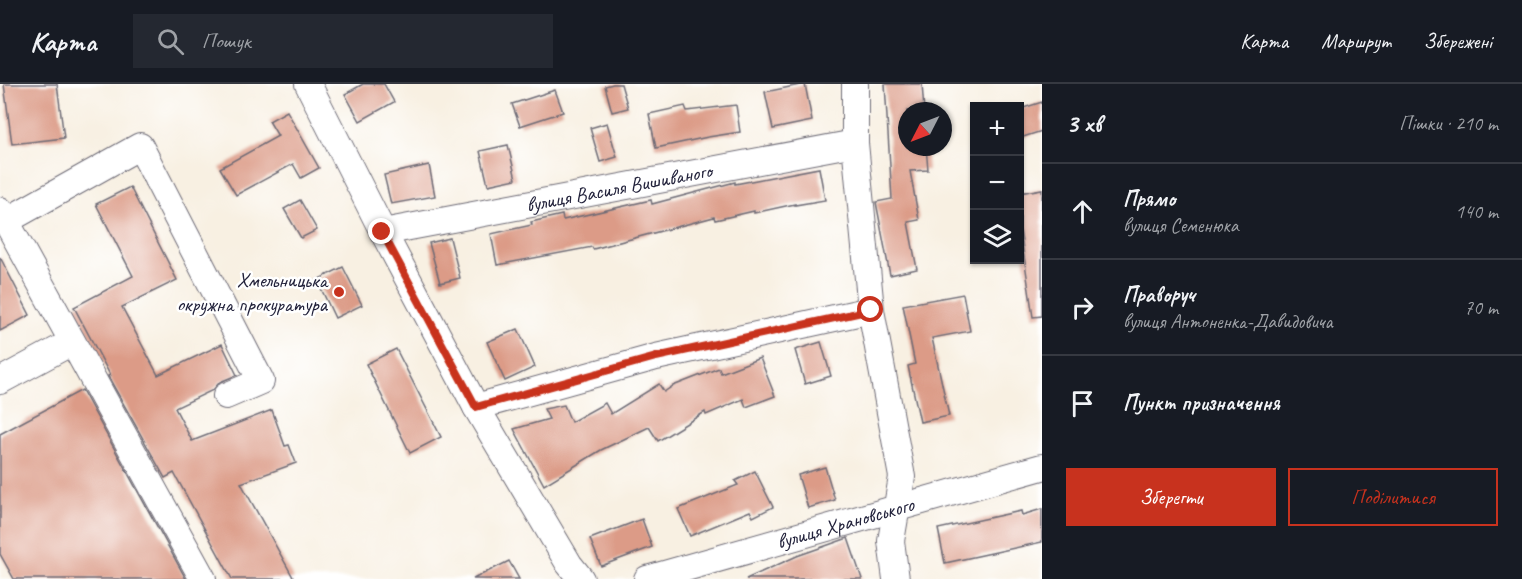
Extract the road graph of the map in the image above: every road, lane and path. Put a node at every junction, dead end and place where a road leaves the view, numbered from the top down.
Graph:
1 (308, 84) edge
2 (855, 84) edge
3 (855, 143) junction
4 (5, 220) edge
5 (382, 232) junction
6 (871, 310) junction
7 (72, 342) junction
8 (0, 381) edge
9 (226, 396) dead end
10 (476, 407) junction
11 (1042, 467) edge
12 (896, 510) junction
13 (575, 572) edge
14 (203, 579) edge
15 (647, 579) edge
16 (896, 579) edge

1 - 5 street
2 - 3 street
3 - 5 street, вулиця Василя Вишиваного
3 - 6 street
4 - 7 street
4 - 9 street
5 - 10 street
6 - 10 street
6 - 12 street
7 - 8 street
7 - 14 street
10 - 13 street
11 - 12 street, вулиця Храновського
12 - 15 street, вулиця Храновського
12 - 16 street

